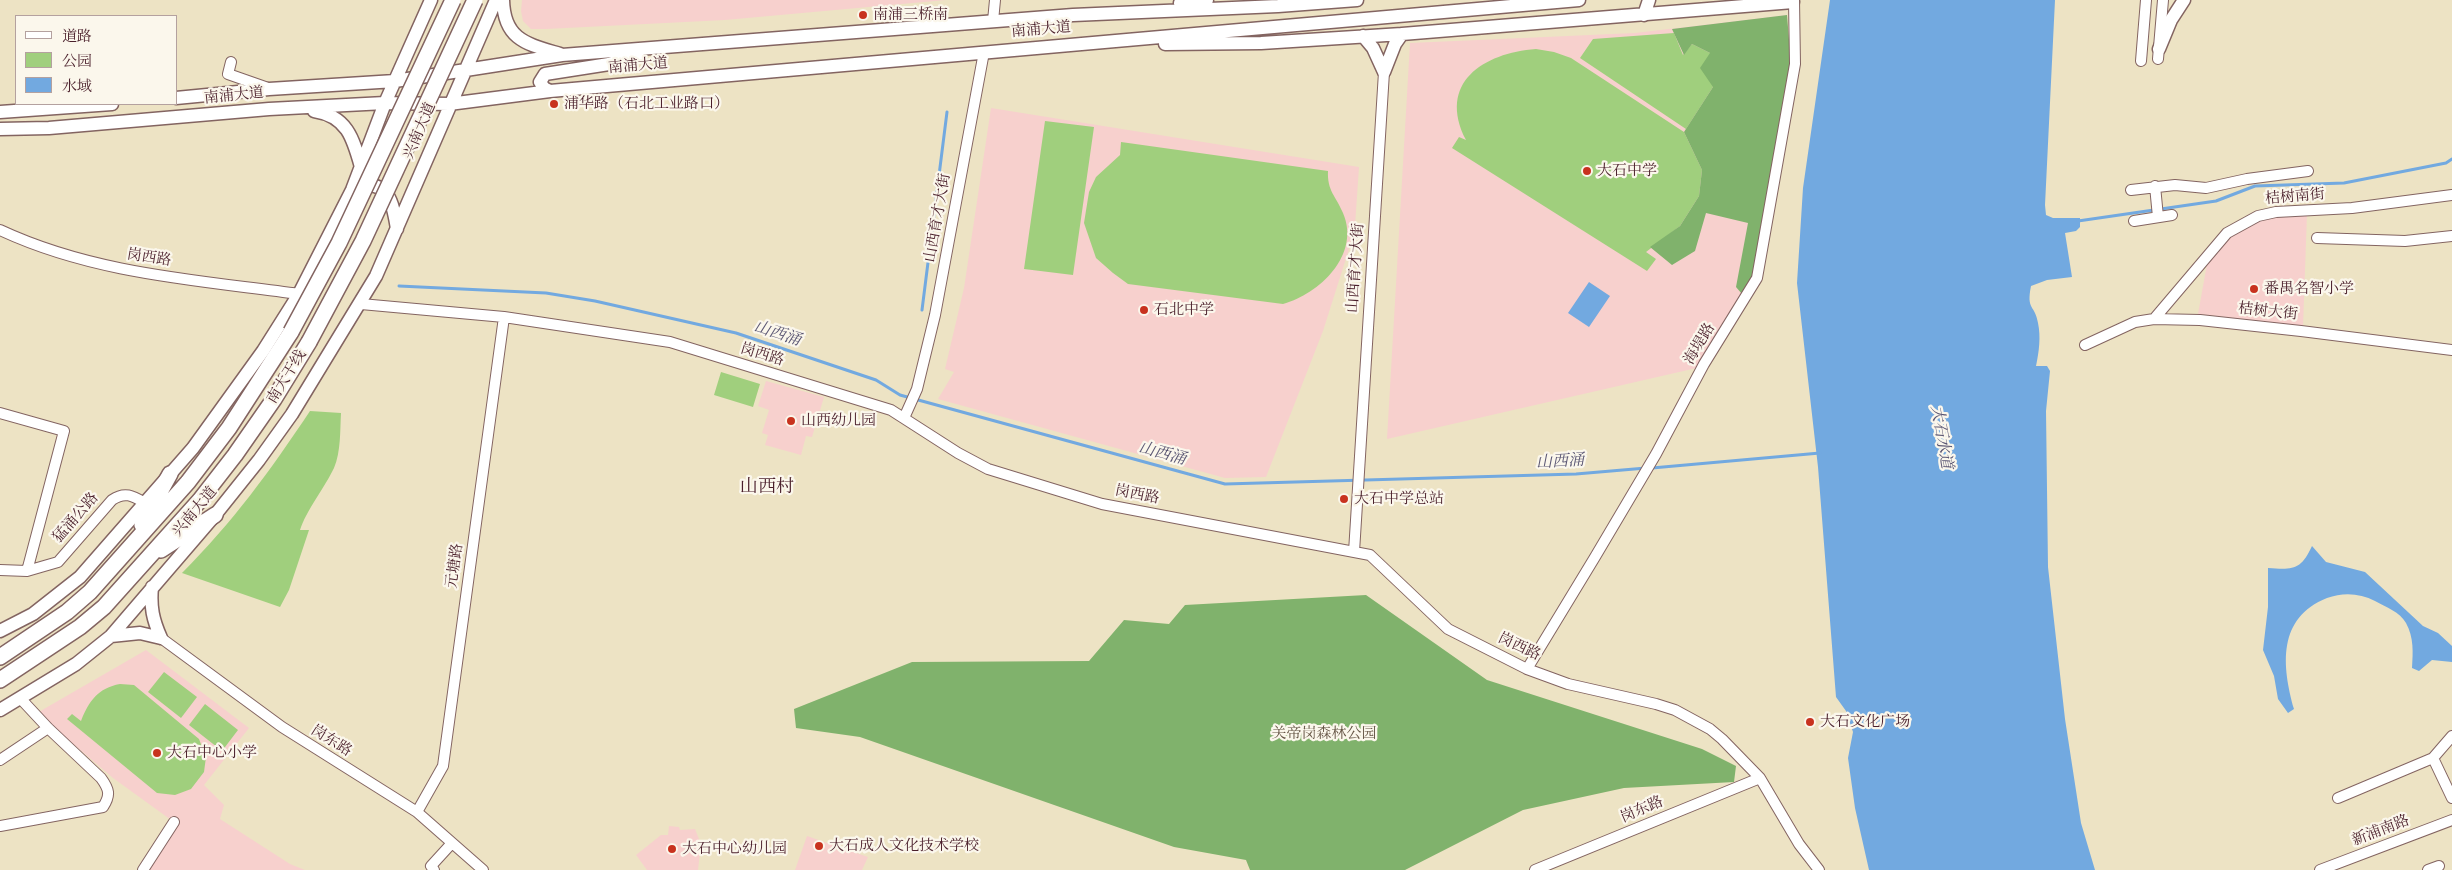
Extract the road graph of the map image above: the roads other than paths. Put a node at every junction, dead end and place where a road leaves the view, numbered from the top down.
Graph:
1 (431, 0) edge
2 (453, 0) edge
3 (475, 0) edge
4 (496, 0) edge
5 (503, 0) edge
6 (995, 0) edge
7 (1207, 0) edge
8 (1357, 0) edge
9 (1579, 0) edge
10 (1649, 0) edge
11 (2146, 0) edge
12 (2163, 0) edge
13 (2184, 0) edge
14 (1794, 1) edge
15 (1763, 3) edge
16 (1073, 15) junction
17 (1644, 15) junction
18 (993, 22) junction
19 (1402, 34) junction
20 (1364, 36) junction
21 (1065, 45) junction
22 (667, 48) junction
23 (984, 52) junction
24 (2159, 54) joint
25 (562, 55) junction
26 (2141, 61) dead end
27 (231, 62) dead end
28 (465, 70) junction
29 (1384, 72) junction
30 (395, 81) junction
31 (269, 89) junction
32 (550, 91) junction
33 (178, 98) edge
34 (385, 103) junction
35 (449, 104) junction
36 (98, 105) edge
37 (269, 109) junction
38 (0, 112) edge
39 (0, 129) edge
40 (361, 167) junction
41 (2308, 171) dead end
42 (2155, 186) junction
43 (352, 190) junction
44 (2131, 190) dead end
45 (2452, 195) edge
46 (2172, 215) dead end
47 (2158, 217) junction
48 (2134, 221) dead end
49 (397, 229) junction
50 (0, 230) edge
51 (2452, 236) edge
52 (2317, 238) dead end
53 (302, 289) junction
54 (361, 304) junction
55 (504, 317) junction
56 (2154, 319) junction
57 (2085, 345) dead end
58 (2452, 350) edge
59 (0, 413) edge
60 (904, 418) junction
61 (170, 474) junction
62 (145, 503) junction
63 (215, 515) junction
64 (128, 549) junction
65 (1354, 552) junction
66 (143, 562) junction
67 (0, 570) edge
68 (27, 571) junction
69 (152, 588) junction
70 (0, 632) edge
71 (111, 636) junction
72 (161, 638) junction
73 (0, 657) edge
74 (1527, 669) junction
75 (0, 680) edge
76 (20, 698) junction
77 (0, 710) edge
78 (48, 728) junction
79 (2452, 736) edge
80 (2432, 758) junction
81 (0, 760) edge
82 (1760, 778) junction
83 (2338, 798) dead end
84 (2452, 798) edge
85 (417, 812) junction
86 (2452, 820) edge
87 (174, 822) dead end
88 (0, 826) edge
89 (452, 843) junction
90 (2439, 866) dead end
91 (143, 870) edge
92 (434, 870) edge
93 (483, 870) edge
94 (1535, 870) edge
95 (1818, 870) edge
96 (2320, 870) edge
97 (2428, 870) edge

1 - 30 main road
2 - 64 highway, 南大干线, bridge
3 - 66 highway, 南大干线, bridge
4 - 28 main road, 兴南大道
5 - 25 main road
6 - 18 street
7 - 16 main road
8 - 16 main road, 南浦大道
9 - 21 main road, 南浦大道
10 - 17 main road
11 - 26 street
12 - 24 street
13 - 24 main road
14 - 15 main road
14 - 74 street, 海堤路
15 - 17 main road
16 - 18 main road, 南浦大道
17 - 19 main road
18 - 22 main road, 南浦大道
19 - 20 main road
19 - 29 main road
20 - 21 main road
20 - 29 main road
21 - 23 main road, 南浦大道
22 - 25 main road, 南浦大道
22 - 32 main road
23 - 32 main road, 南浦大道
23 - 60 street, 山西育才大街
25 - 28 main road, 南浦大道
27 - 31 street
28 - 30 main road, 南浦大道
28 - 35 main road, 兴南大道
29 - 65 street, 山西育才大街
30 - 31 main road, 南浦大道
30 - 34 main road
31 - 33 main road, 南浦大道
31 - 37 main road
32 - 35 main road, 南浦大道
34 - 35 main road, 南浦大道
34 - 37 main road, 南浦大道
34 - 40 main road
35 - 49 main road, 兴南大道
36 - 38 main road
37 - 39 main road, 南浦大道
37 - 40 main road
40 - 43 main road
41 - 42 street
42 - 44 street
42 - 47 street
43 - 49 main road
43 - 53 main road
45 - 56 street, 桔树南街
46 - 47 street
47 - 48 street
49 - 54 main road, 兴南大道
50 - 53 street, 岗西路
51 - 52 street
53 - 61 main road
54 - 55 street, 岗西路
54 - 63 main road, 兴南大道
55 - 60 street, 岗西路
55 - 85 street, 元塘路
56 - 57 street, 桔树大街
56 - 58 street, 桔树大街
59 - 68 street
60 - 65 street, 岗西路
61 - 62 main road
61 - 64 highway
62 - 68 street, 猛涌公路
62 - 70 main road
63 - 66 highway
63 - 69 main road, 兴南大道
64 - 73 highway, 南大干线
65 - 74 street, 岗西路
66 - 75 highway, 南大干线
67 - 68 street, 猛涌公路
69 - 71 main road, 兴南大道
69 - 72 main road
71 - 72 main road
71 - 76 main road, 兴南大道
72 - 85 street, 岗东路
74 - 82 street, 岗西路
76 - 77 main road, 兴南大道
76 - 78 street
78 - 81 street
78 - 88 street
79 - 80 street
80 - 83 street
80 - 84 street
82 - 94 street, 岗东路
82 - 95 street, 岗西路
85 - 89 street, 岗东路
86 - 96 street, 新浦南路
87 - 91 street
89 - 92 street
89 - 93 street, 岗东路
90 - 97 street

